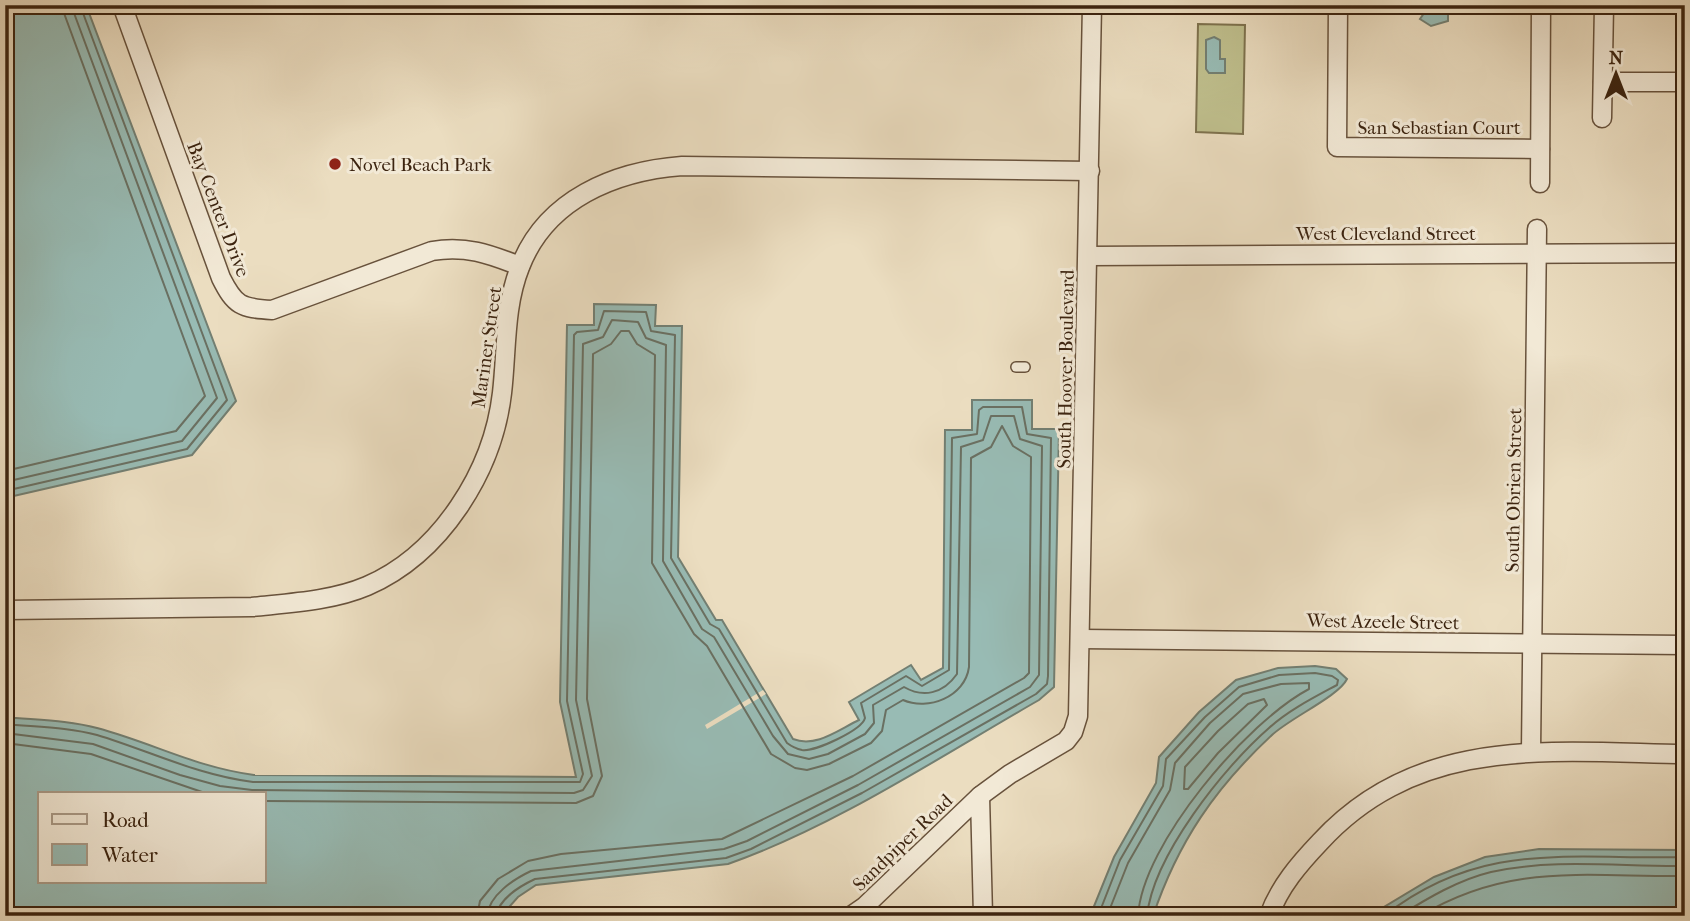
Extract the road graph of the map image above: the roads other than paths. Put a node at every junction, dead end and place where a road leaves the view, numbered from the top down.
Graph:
1 (122, 5) edge
2 (1092, 5) edge
3 (1339, 5) edge
4 (1541, 5) edge
5 (1604, 5) edge
6 (1603, 82) junction
7 (1685, 82) edge
8 (1602, 118) dead end
9 (1540, 149) junction
10 (1090, 171) junction
11 (1540, 183) dead end
12 (1537, 229) dead end
13 (1537, 253) junction
14 (1685, 253) edge
15 (1088, 256) junction
16 (520, 265) junction
17 (5, 610) edge
18 (1081, 639) junction
19 (1532, 644) junction
20 (1685, 645) edge
21 (1073, 732) joint
22 (1531, 751) junction
23 (1685, 754) edge
24 (980, 796) junction
25 (851, 916) edge
26 (983, 916) edge
27 (1269, 916) edge

1 - 16 street, Bay Center Drive
2 - 10 street, South Hoover Boulevard
3 - 9 street, San Sebastian Court
4 - 9 street
5 - 6 street
6 - 7 street
6 - 8 street
9 - 11 street
10 - 15 street, South Hoover Boulevard
10 - 16 street, Mariner Street
12 - 13 street, South Obrien Street
13 - 14 street, West Cleveland Street
13 - 15 street, West Cleveland Street
13 - 19 street, South Obrien Street
15 - 18 street, South Hoover Boulevard
16 - 17 street, Mariner Street
18 - 19 street, West Azeele Street
18 - 21 street, South Hoover Boulevard
19 - 20 street, West Azeele Street
19 - 22 street, South Obrien Street
21 - 24 street, Sandpiper Road
22 - 23 street
22 - 27 street
24 - 25 street, Sandpiper Road
24 - 26 street, Sandpiper Road

